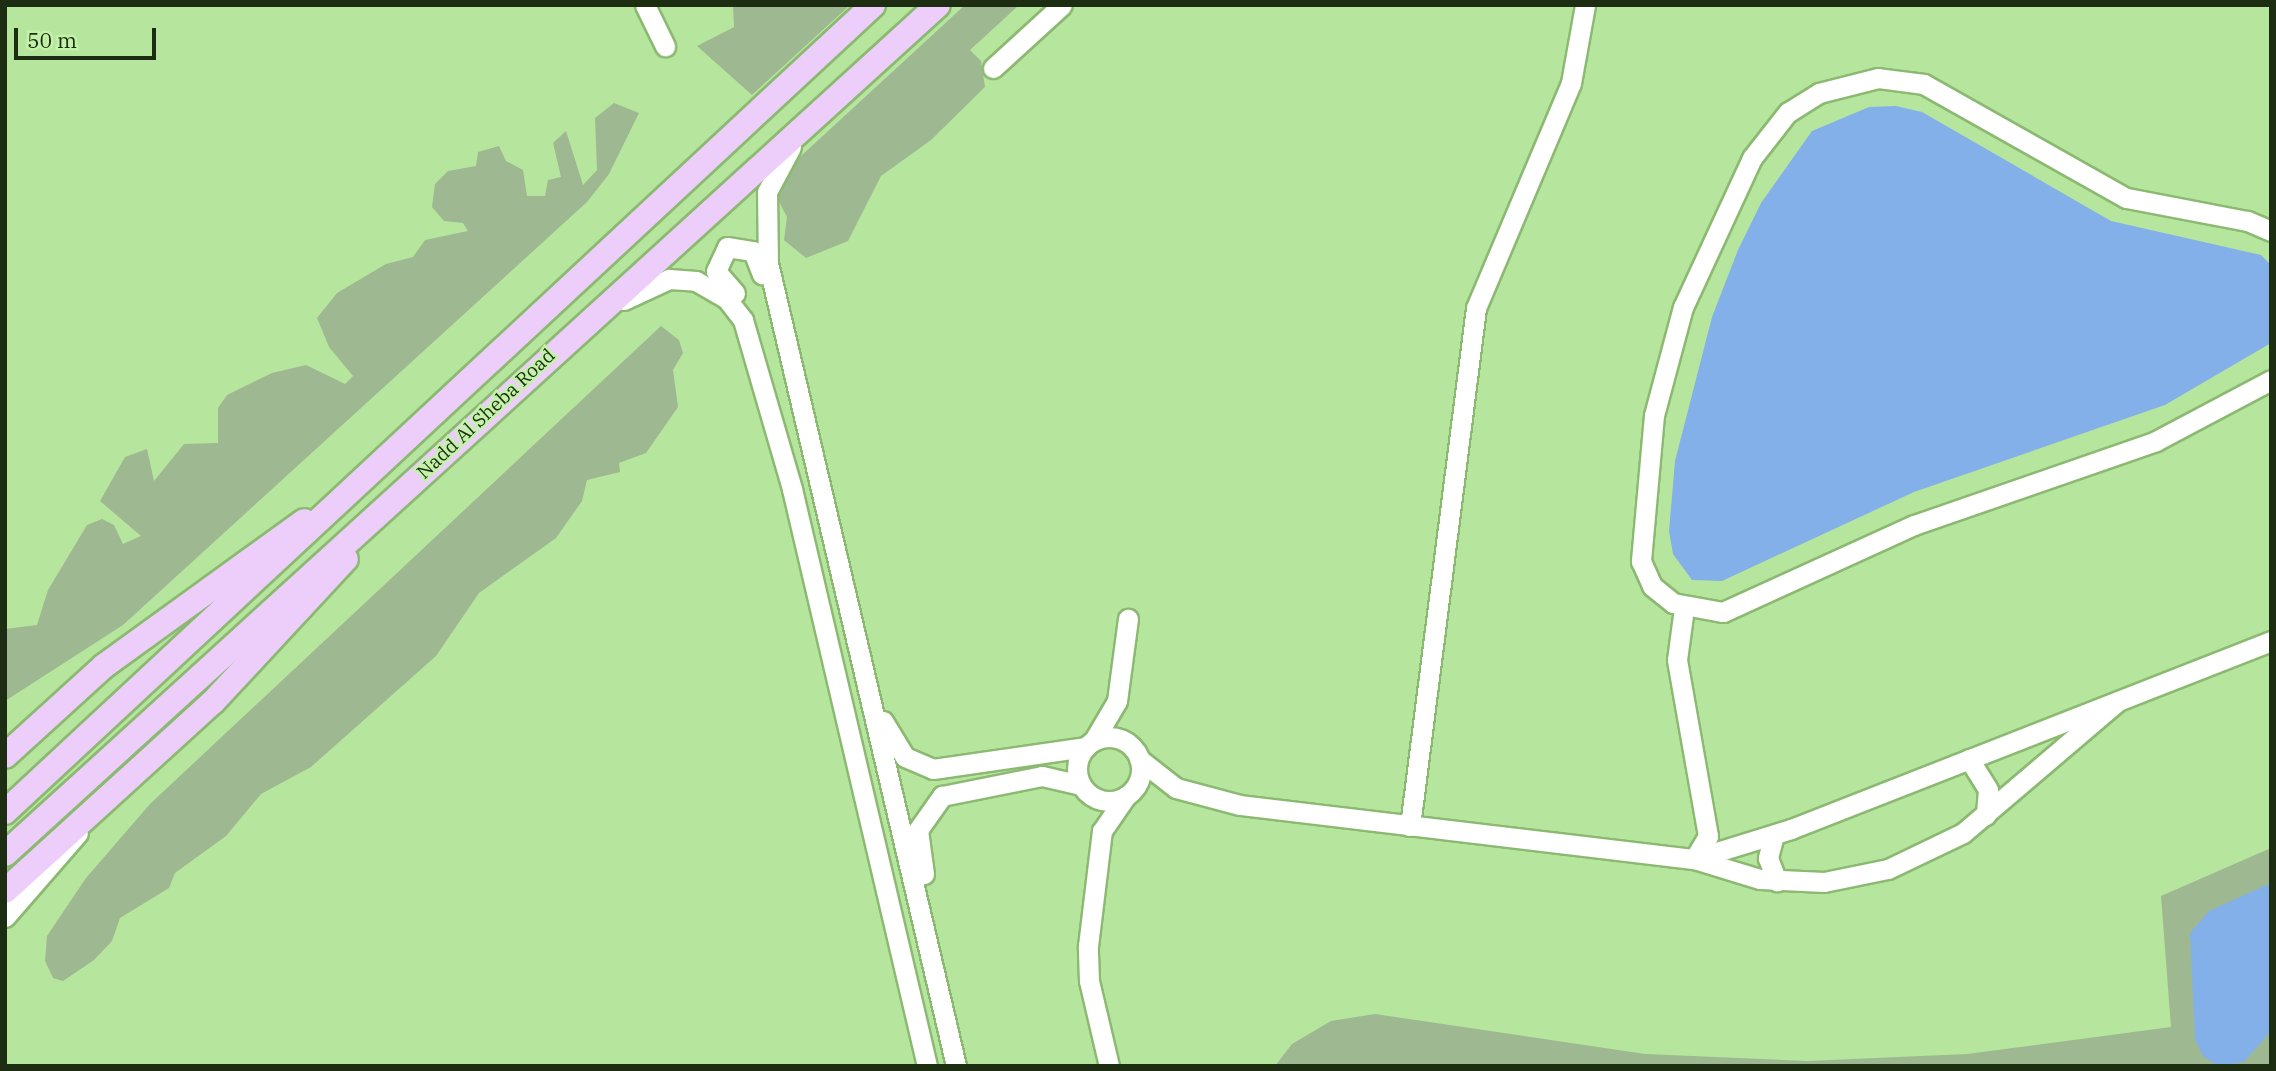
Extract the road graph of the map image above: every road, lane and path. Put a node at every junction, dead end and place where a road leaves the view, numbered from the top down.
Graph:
1 (645, 5) edge
2 (873, 5) edge
3 (938, 5) edge
4 (1062, 5) edge
5 (1585, 5) edge
6 (665, 46) dead end
7 (993, 68) dead end
8 (801, 132) junction
9 (2271, 232) edge
10 (597, 312) junction
11 (793, 368) junction
12 (761, 374) junction
13 (2271, 380) edge
14 (336, 506) junction
15 (382, 510) junction
16 (1684, 608) junction
17 (1128, 619) dead end
18 (2271, 641) edge
19 (867, 693) junction
20 (1117, 701) junction
21 (2117, 702) junction
22 (1090, 743) junction
23 (1135, 752) junction
24 (5, 756) edge
25 (1969, 759) junction
26 (1084, 788) junction
27 (1176, 788) junction
28 (1127, 795) junction
29 (12, 806) edge
30 (1986, 815) junction
31 (86, 819) junction
32 (1410, 826) junction
33 (1102, 831) junction
34 (1774, 835) junction
35 (5, 854) edge
36 (1693, 859) junction
37 (1777, 881) junction
38 (5, 891) edge
39 (5, 917) edge
40 (933, 968) junction
41 (927, 1066) edge
42 (956, 1066) edge
43 (1109, 1066) edge

1 - 6 street
2 - 14 main road, Nadd Al Sheba Road
3 - 8 main road, Nadd Al Sheba Road
4 - 7 street
5 - 32 street
8 - 10 main road, Nadd Al Sheba Road
8 - 11 street
9 - 16 street
10 - 12 street
10 - 15 main road, Nadd Al Sheba Road
11 - 12 street
11 - 19 street
12 - 41 street
13 - 16 street
14 - 24 main road
14 - 29 main road, Nadd Al Sheba Road
15 - 31 main road
15 - 35 main road, Nadd Al Sheba Road
16 - 36 street
17 - 20 street
18 - 21 street
19 - 22 street
19 - 40 street
20 - 22 street
20 - 23 street
21 - 25 street
21 - 30 street
22 - 23 street
22 - 26 street
23 - 27 street
23 - 28 street
25 - 30 street
25 - 34 street
26 - 28 street
26 - 33 street
26 - 40 street
27 - 28 street
27 - 32 street
28 - 33 street
30 - 37 street
31 - 38 main road
31 - 39 street
32 - 36 street
33 - 43 street
34 - 36 street
34 - 37 street
36 - 37 street
40 - 42 street

